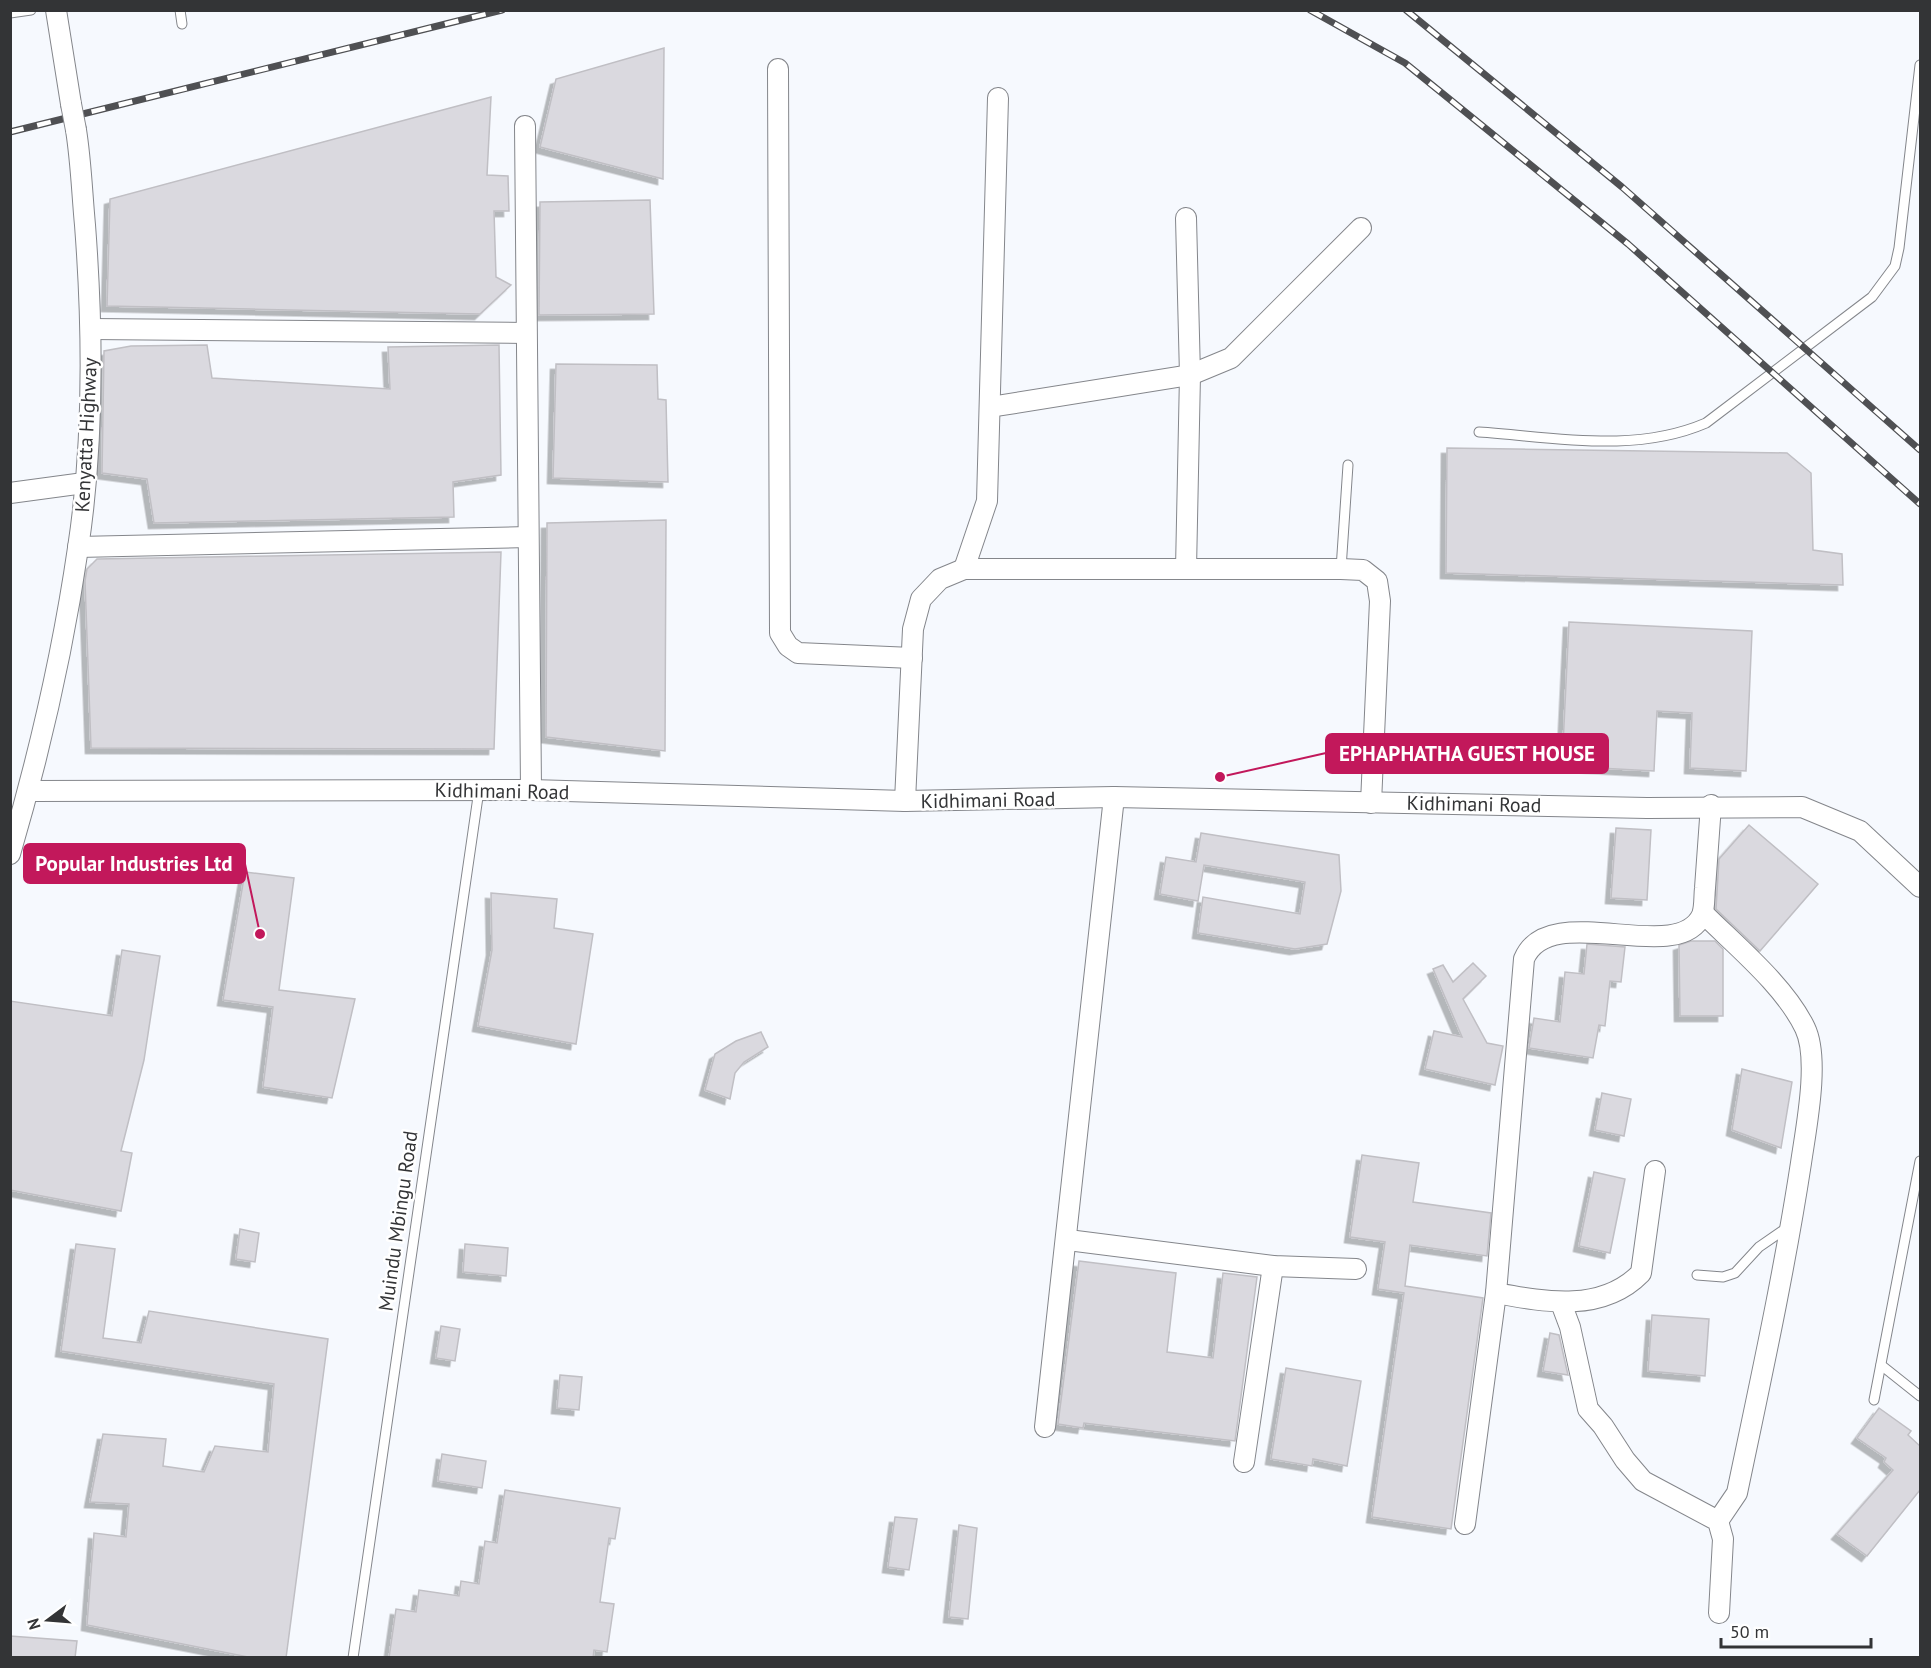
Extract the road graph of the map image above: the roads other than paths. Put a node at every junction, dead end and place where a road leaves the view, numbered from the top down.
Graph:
1 (31, 10) edge
2 (56, 10) edge
3 (180, 10) edge
4 (10, 13) edge
5 (182, 24) dead end
6 (1920, 65) edge
7 (778, 69) dead end
8 (998, 98) dead end
9 (525, 126) dead end
10 (1186, 218) dead end
11 (1361, 228) dead end
12 (92, 329) junction
13 (526, 333) junction
14 (1190, 375) junction
15 (990, 407) junction
16 (1479, 432) dead end
17 (1348, 465) dead end
18 (84, 483) junction
19 (10, 493) edge
20 (528, 537) junction
21 (78, 548) junction
22 (964, 569) junction
23 (1186, 569) junction
24 (1341, 569) junction
25 (912, 658) junction
26 (479, 790) junction
27 (531, 790) junction
28 (29, 791) junction
29 (1114, 797) junction
30 (905, 801) junction
31 (1371, 802) junction
32 (1711, 805) junction
33 (10, 855) edge
34 (1920, 887) edge
35 (1702, 914) junction
36 (1920, 1161) edge
37 (1655, 1171) dead end
38 (1917, 1204) edge
39 (1792, 1224) junction
40 (1068, 1240) junction
41 (1273, 1266) junction
42 (1356, 1269) dead end
43 (1697, 1275) dead end
44 (1496, 1293) junction
45 (1561, 1303) junction
46 (1881, 1365) junction
47 (1920, 1396) edge
48 (1874, 1400) dead end
49 (1046, 1427) dead end
50 (1244, 1462) dead end
51 (1718, 1521) junction
52 (1465, 1524) dead end
53 (1719, 1613) dead end
54 (353, 1658) edge

1 - 4 lane
2 - 12 street, Kenyatta Highway, bridge
3 - 5 lane
6 - 16 lane
7 - 25 street
8 - 15 street
9 - 13 street
10 - 14 street
11 - 14 street
12 - 13 street
12 - 18 street, Kenyatta Highway
13 - 20 street
14 - 15 street
14 - 23 street
15 - 22 street
17 - 24 lane
18 - 19 street
18 - 21 street, Kenyatta Highway
20 - 21 street
20 - 27 street
21 - 28 street, Kenyatta Highway
22 - 23 street
22 - 25 street
23 - 24 street
24 - 31 street
25 - 30 street
26 - 27 street, Kidhimani Road
26 - 28 street, Kidhimani Road
26 - 54 lane, Muindu Mbingu Road
27 - 30 street, Kidhimani Road
28 - 33 street, Kenyatta Highway
29 - 30 street, Kidhimani Road
29 - 31 street, Kidhimani Road
29 - 40 street
31 - 32 street, Kidhimani Road
32 - 34 street, Kidhimani Road
32 - 35 street
35 - 39 street
35 - 44 street
36 - 38 lane
37 - 45 street
38 - 46 lane
39 - 43 lane
39 - 51 street
40 - 41 street
40 - 49 street
41 - 42 street
41 - 50 street
44 - 45 street
44 - 52 street
45 - 51 street
46 - 47 lane
46 - 48 lane
51 - 53 street

